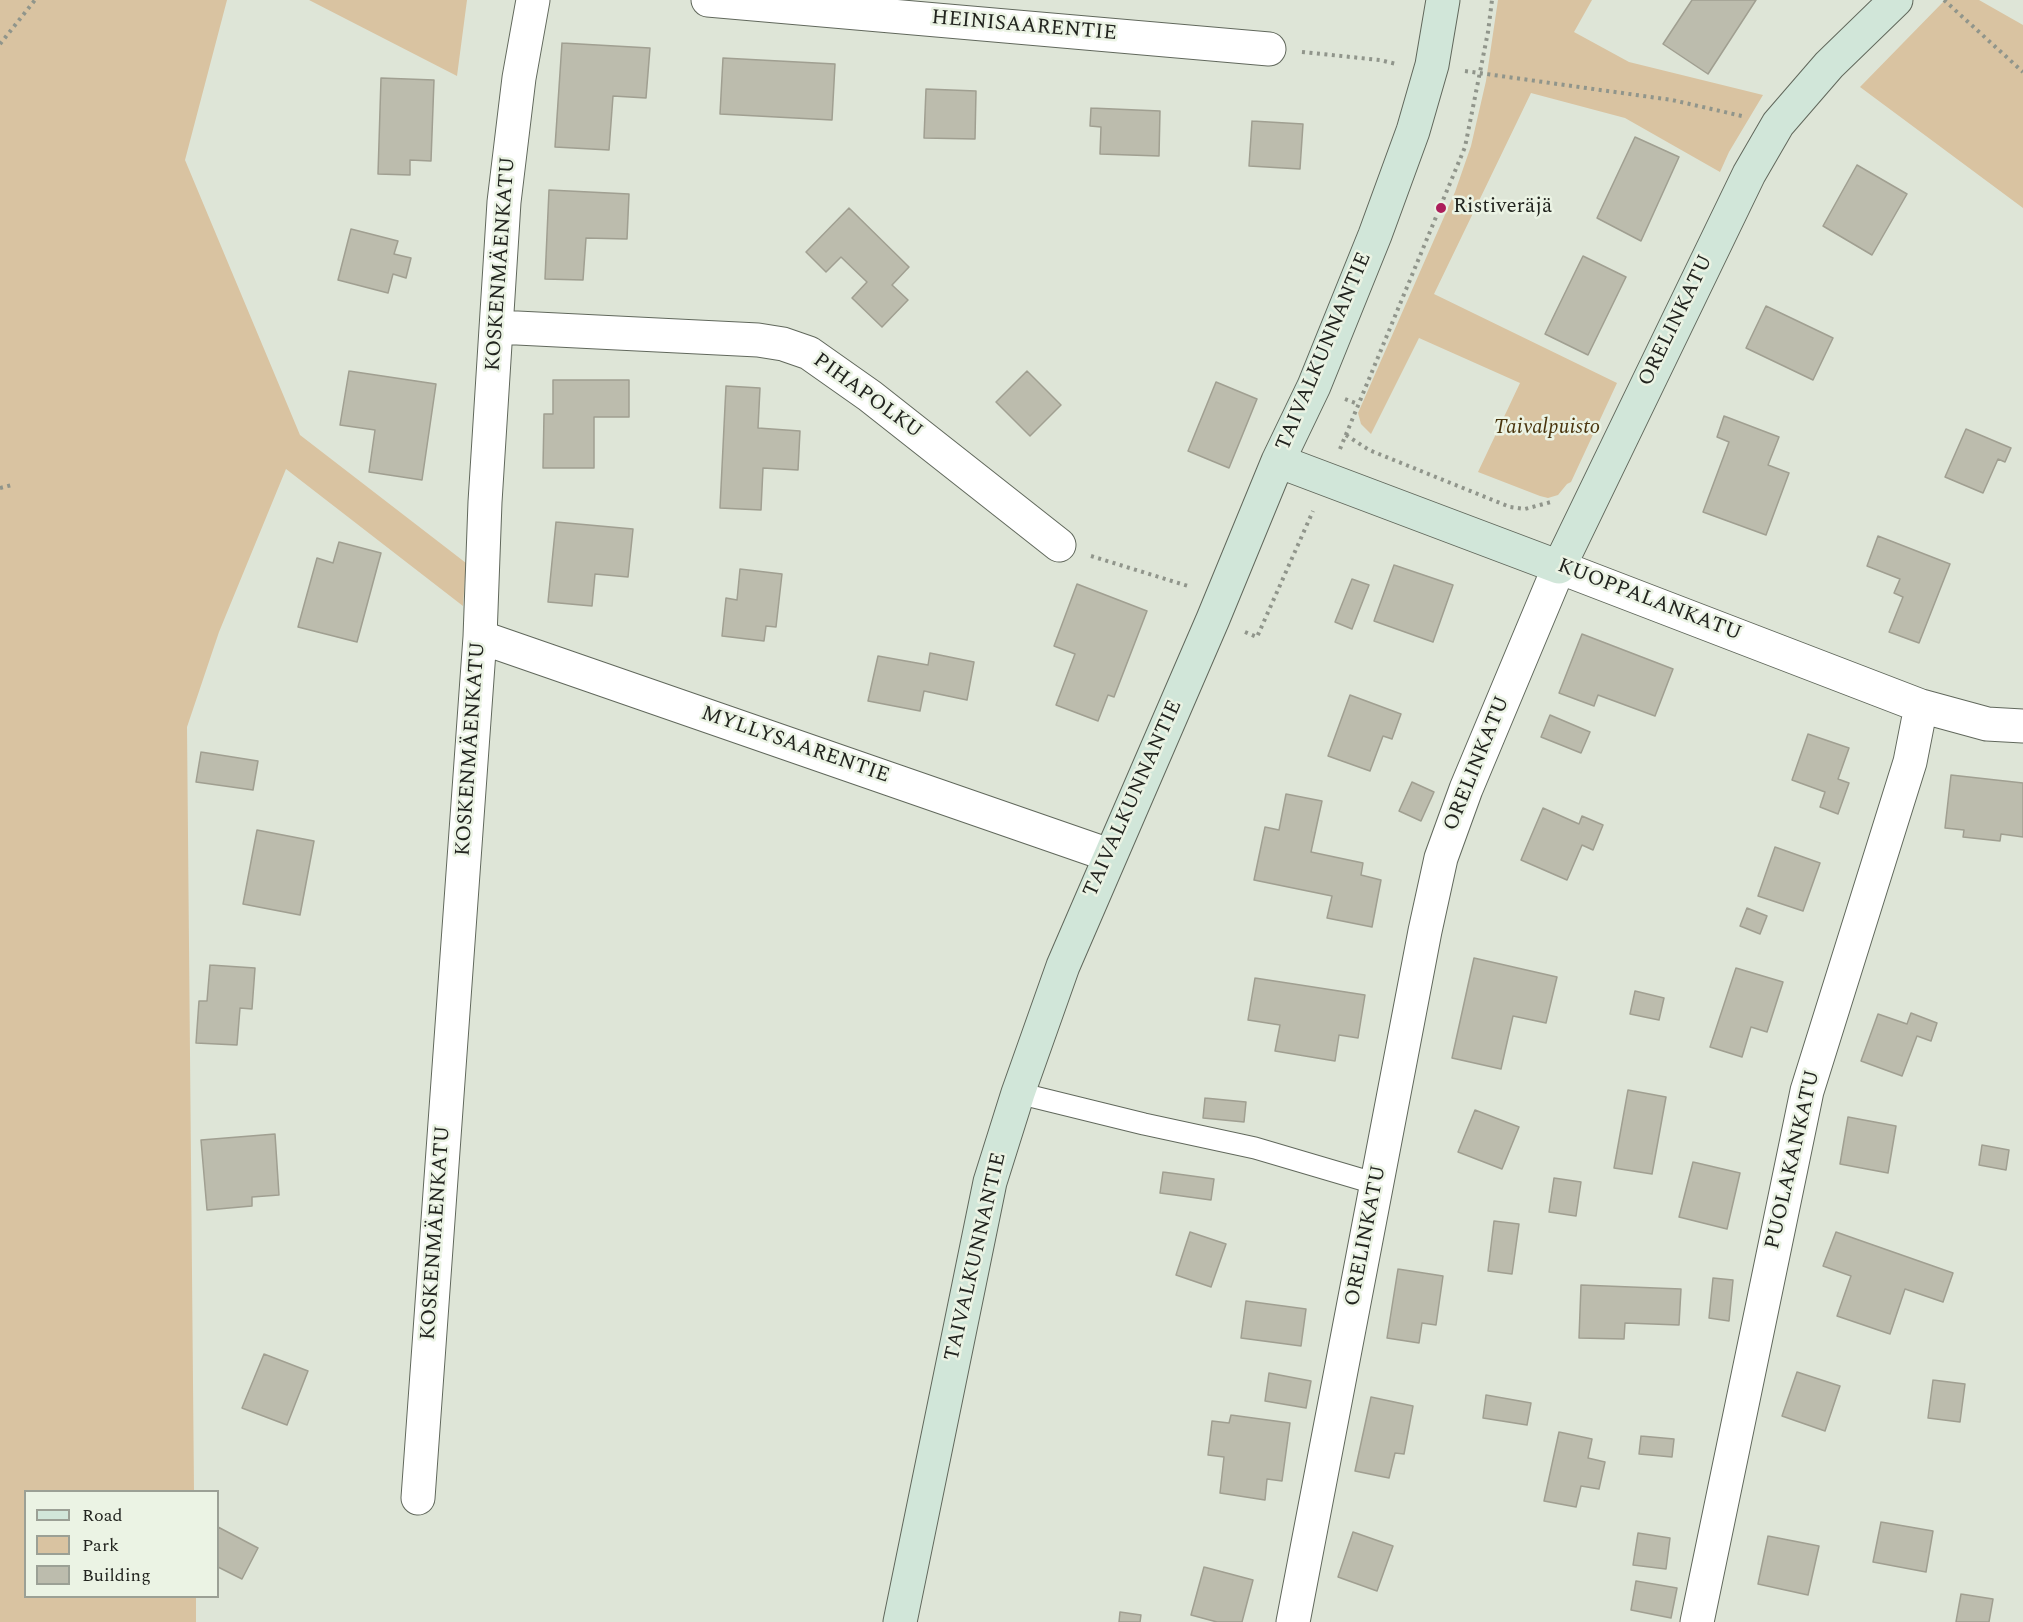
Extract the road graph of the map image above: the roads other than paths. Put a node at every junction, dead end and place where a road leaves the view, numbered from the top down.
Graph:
1 (533, 0) edge
2 (708, 0) edge
3 (1443, 0) edge
4 (1896, 0) edge
5 (1269, 49) road end
6 (497, 327) junction
7 (1278, 461) junction
8 (1059, 545) road end
9 (1559, 567) junction
10 (480, 637) junction
11 (1921, 706) junction
12 (2023, 726) edge
13 (1109, 855) junction
14 (1018, 1093) junction
15 (1377, 1184) junction
16 (418, 1498) dead end
17 (900, 1622) edge
18 (1293, 1622) edge
19 (1697, 1622) edge

1 - 6 street, KOSKENMÄENKATU
2 - 5 street, HEINISAARENTIE
3 - 7 street, TAIVALKUNNANTIE
4 - 9 street, ORELINKATU
6 - 8 street, PIHAPOLKU
6 - 10 street, KOSKENMÄENKATU
7 - 9 street, KUOPPALANKATU
7 - 13 street, TAIVALKUNNANTIE
9 - 11 street, KUOPPALANKATU
9 - 15 street, ORELINKATU
10 - 13 street, MYLLYSAARENTIE
10 - 16 street, KOSKENMÄENKATU
11 - 12 street, KUOPPALANKATU
11 - 19 street, PUOLAKANKATU
13 - 14 street, TAIVALKUNNANTIE
14 - 15 lane
14 - 17 street, TAIVALKUNNANTIE
15 - 18 street, ORELINKATU

